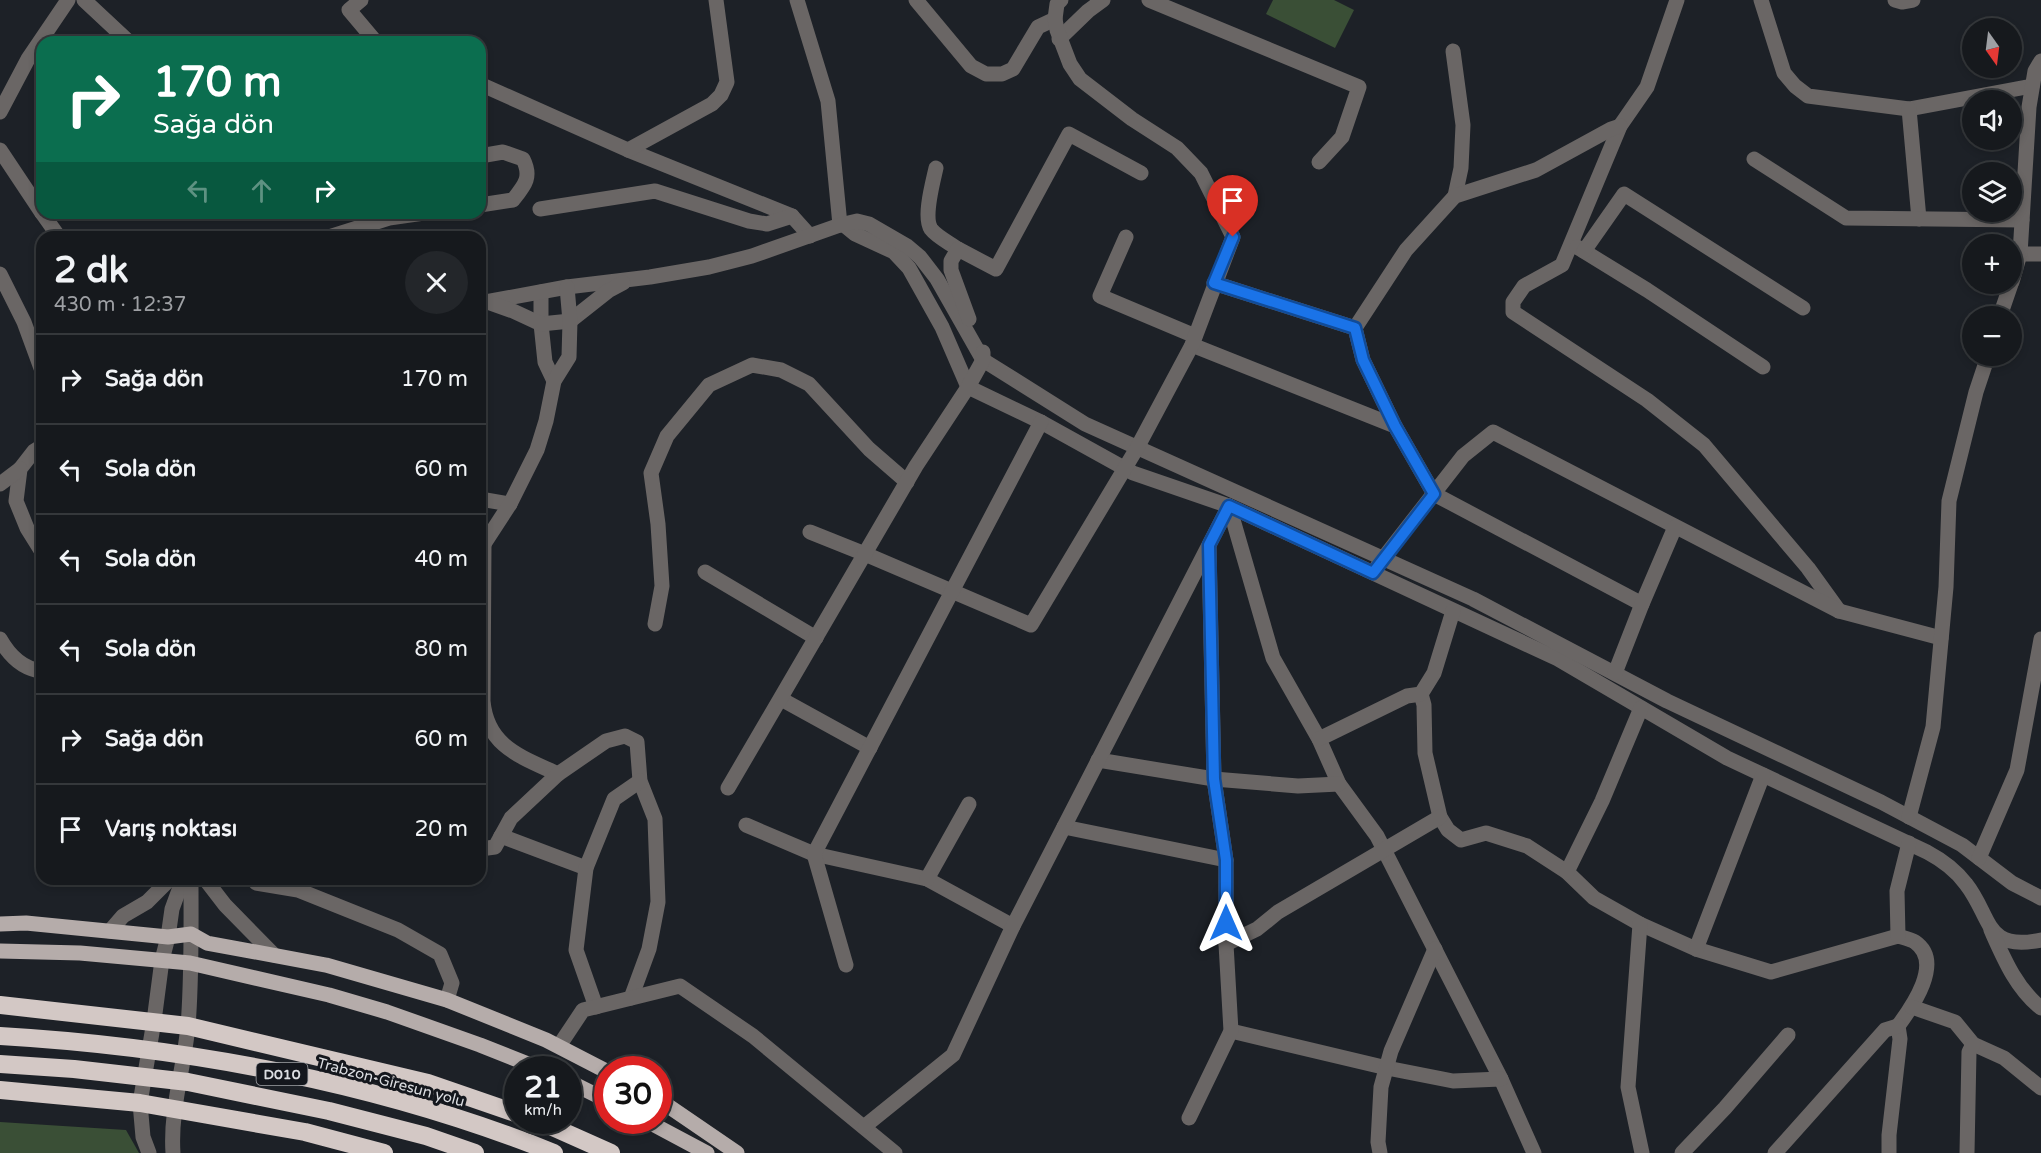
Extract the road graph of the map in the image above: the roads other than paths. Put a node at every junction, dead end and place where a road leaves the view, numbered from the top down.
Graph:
1 (68, 0) edge
2 (84, 0) edge
3 (361, 0) edge
4 (716, 0) edge
5 (797, 0) edge
6 (916, 0) edge
7 (1061, 0) edge
8 (1103, 0) edge
9 (1149, 0) edge
10 (1677, 0) edge
11 (1761, 0) edge
12 (1895, 0) edge
13 (1913, 0) edge
14 (1055, 19) junction
15 (44, 36) edge
16 (123, 36) edge
17 (371, 36) edge
18 (1059, 39) junction
19 (36, 48) edge
20 (1453, 51) dead end
21 (2041, 62) edge
22 (2032, 86) junction
23 (486, 87) edge
24 (1909, 109) junction
25 (0, 112) edge
26 (1620, 126) junction
27 (0, 150) edge
28 (628, 150) junction
29 (486, 155) edge
30 (1754, 159) dead end
31 (1319, 162) dead end
32 (936, 168) dead end
33 (1141, 172) dead end
34 (1455, 196) junction
35 (36, 204) edge
36 (486, 204) edge
37 (540, 209) dead end
38 (792, 216) junction
39 (386, 219) edge
40 (1919, 219) junction
41 (1962, 219) edge
42 (2022, 220) edge
43 (842, 225) junction
44 (348, 231) edge
45 (810, 236) junction
46 (1126, 237) dead end
47 (1577, 247) junction
48 (958, 249) junction
49 (2022, 254) edge
50 (2041, 254) edge
51 (0, 274) edge
52 (628, 280) junction
53 (1214, 283) junction
54 (567, 287) junction
55 (541, 292) junction
56 (486, 303) edge
57 (486, 304) edge
58 (1803, 308) dead end
59 (570, 321) junction
60 (541, 324) junction
61 (1355, 328) junction
62 (1194, 340) junction
63 (36, 355) edge
64 (983, 360) junction
65 (1985, 366) edge
66 (1763, 367) dead end
67 (554, 381) junction
68 (969, 387) junction
69 (1041, 423) junction
70 (1395, 426) junction
71 (1137, 448) junction
72 (36, 450) edge
73 (1125, 468) junction
74 (20, 469) junction
75 (907, 482) junction
76 (0, 484) edge
77 (1434, 494) junction
78 (486, 500) edge
79 (510, 504) junction
80 (1229, 506) junction
81 (1675, 527) junction
82 (810, 532) dead end
83 (486, 540) edge
84 (36, 542) edge
85 (1209, 545) junction
86 (865, 554) junction
87 (1382, 559) junction
88 (705, 572) dead end
89 (1373, 573) junction
90 (952, 592) junction
91 (1642, 604) junction
92 (1453, 611) junction
93 (1839, 611) junction
94 (655, 624) dead end
95 (816, 638) junction
96 (1941, 638) junction
97 (0, 639) edge
98 (2041, 639) edge
99 (36, 669) edge
100 (1616, 673) junction
101 (1420, 694) junction
102 (781, 699) junction
103 (1641, 708) junction
104 (486, 716) edge
105 (1319, 739) junction
106 (870, 748) junction
107 (1098, 760) junction
108 (558, 774) junction
109 (1763, 775) junction
110 (1214, 779) junction
111 (640, 781) junction
112 (1339, 784) junction
113 (728, 788) dead end
114 (969, 804) dead end
115 (1440, 817) junction
116 (1909, 817) junction
117 (746, 825) dead end
118 (1064, 827) junction
119 (501, 836) junction
120 (1909, 843) junction
121 (486, 848) edge
122 (1385, 850) junction
123 (814, 854) junction
124 (1979, 858) junction
125 (1226, 860) junction
126 (586, 868) junction
127 (1567, 872) junction
128 (927, 879) junction
129 (164, 885) edge
130 (181, 885) edge
131 (191, 885) edge
132 (210, 885) edge
133 (268, 885) edge
134 (2041, 898) edge
135 (0, 924) edge
136 (1640, 924) junction
137 (1013, 926) junction
138 (1991, 930) junction
139 (110, 931) junction
140 (191, 934) junction
141 (1898, 936) junction
142 (168, 937) junction
143 (2041, 940) edge
144 (1226, 944) junction
145 (1435, 949) junction
146 (1696, 949) junction
147 (0, 951) edge
148 (274, 955) junction
149 (162, 960) junction
150 (190, 963) junction
151 (846, 965) dead end
152 (631, 998) junction
153 (447, 1000) junction
154 (0, 1005) edge
155 (596, 1007) junction
156 (1912, 1007) junction
157 (2041, 1008) edge
158 (154, 1021) junction
159 (188, 1026) junction
160 (1898, 1026) junction
161 (1232, 1030) junction
162 (1788, 1035) dead end
163 (0, 1036) edge
164 (1973, 1044) junction
165 (559, 1046) junction
166 (508, 1056) edge
167 (0, 1064) edge
168 (594, 1065) edge
169 (1387, 1068) junction
170 (1501, 1079) junction
171 (2041, 1088) edge
172 (0, 1090) edge
173 (140, 1103) junction
174 (174, 1109) junction
175 (504, 1109) edge
176 (672, 1109) edge
177 (1189, 1118) dead end
178 (865, 1126) junction
179 (568, 1134) edge
180 (671, 1134) edge
181 (149, 1153) edge
182 (173, 1153) edge
183 (384, 1153) edge
184 (475, 1153) edge
185 (554, 1153) edge
186 (611, 1153) edge
187 (707, 1153) edge
188 (737, 1153) edge
189 (896, 1153) edge
190 (1380, 1153) edge
191 (1534, 1153) edge
192 (1642, 1153) edge
193 (1682, 1153) edge
194 (1775, 1153) edge
195 (1889, 1153) edge
196 (1967, 1153) edge

1 - 15 street
2 - 16 street
3 - 17 street
4 - 28 street
5 - 43 street
6 - 14 street
7 - 14 street
8 - 18 street
9 - 31 street
10 - 26 street
11 - 24 street
12 - 13 street
14 - 18 street
18 - 53 street
19 - 25 street
20 - 34 street
21 - 22 street
22 - 24 street
22 - 42 street
23 - 28 street
24 - 40 street
26 - 34 street
26 - 47 street
27 - 35 street
28 - 38 street
29 - 36 street
30 - 40 street
32 - 48 street
33 - 48 street
34 - 61 street
37 - 38 street
38 - 45 street
39 - 44 street
40 - 41 street
43 - 45 street
43 - 64 street
43 - 68 street
45 - 52 street
46 - 62 street
47 - 58 street
47 - 66 street
47 - 93 street
48 - 64 street
49 - 50 street
51 - 63 street
52 - 54 street
52 - 59 street
53 - 61 street
53 - 62 street
54 - 55 street
54 - 59 street
55 - 56 street
55 - 60 street
57 - 60 street
59 - 60 street
59 - 67 street
60 - 67 street
61 - 70 street
62 - 70 street
62 - 71 street
64 - 68 street
64 - 71 street
65 - 96 street
67 - 79 street
68 - 69 street
68 - 75 street
69 - 73 street
69 - 90 street
70 - 77 street
71 - 73 street
71 - 87 street
72 - 74 street
73 - 80 street
73 - 90 street
74 - 76 street
74 - 84 street
75 - 86 street
75 - 94 street
77 - 81 street
77 - 87 street
77 - 91 street
78 - 79 street
79 - 83 street
80 - 85 street
80 - 89 street
80 - 105 street
81 - 91 street
81 - 93 street
82 - 86 street
85 - 107 street
85 - 110 street
86 - 90 street
86 - 95 street
87 - 89 street
87 - 100 street
88 - 95 street
89 - 92 street
90 - 106 street
91 - 100 street
92 - 101 street
92 - 103 street
93 - 96 street
95 - 102 street
96 - 116 street
97 - 99 street
98 - 124 street
100 - 116 street
101 - 105 street
101 - 115 street
102 - 106 street
102 - 113 street
103 - 109 street
103 - 127 street
104 - 108 street
105 - 112 street
106 - 123 street
107 - 110 street
107 - 118 street
108 - 111 street
108 - 119 street
109 - 120 street
109 - 146 street
110 - 112 street
110 - 125 street
111 - 126 street
111 - 152 street
112 - 122 street
114 - 128 street
115 - 122 street
115 - 127 street
116 - 124 street
117 - 123 street
118 - 125 street
118 - 137 street
119 - 121 street
119 - 126 street
120 - 138 street
120 - 141 street
122 - 144 street
122 - 145 street
123 - 128 street
123 - 151 street
124 - 134 street
125 - 144 street
126 - 155 street
127 - 136 street
128 - 137 street
129 - 139 street
130 - 142 street
131 - 140 street
132 - 148 street
133 - 153 street
135 - 139 main road
136 - 146 street
136 - 192 street
137 - 178 street
138 - 143 street
138 - 157 street
139 - 142 main road
140 - 142 main road
140 - 148 main road
140 - 150 street
141 - 146 street
141 - 156 street
142 - 149 street
144 - 161 street
145 - 169 street
145 - 170 street
147 - 149 main road
148 - 153 main road
149 - 150 main road
149 - 158 street
150 - 159 street
150 - 166 main road
152 - 155 street
152 - 178 street
153 - 165 main road
154 - 158 highway
155 - 165 street
156 - 160 street
156 - 164 street
158 - 159 highway
158 - 173 street
159 - 174 street
159 - 175 highway
160 - 194 street
160 - 195 street
161 - 169 street
161 - 177 street
162 - 193 street
163 - 185 highway, Trabzon-Giresun yolu / D010, bridge
164 - 171 street
164 - 196 street
165 - 168 main road
167 - 184 highway, D010, bridge
169 - 170 street
169 - 190 street
170 - 191 street
172 - 173 highway
173 - 174 highway
173 - 181 street
174 - 182 street
174 - 183 highway
176 - 188 main road
178 - 189 street
179 - 186 highway
180 - 187 main road

